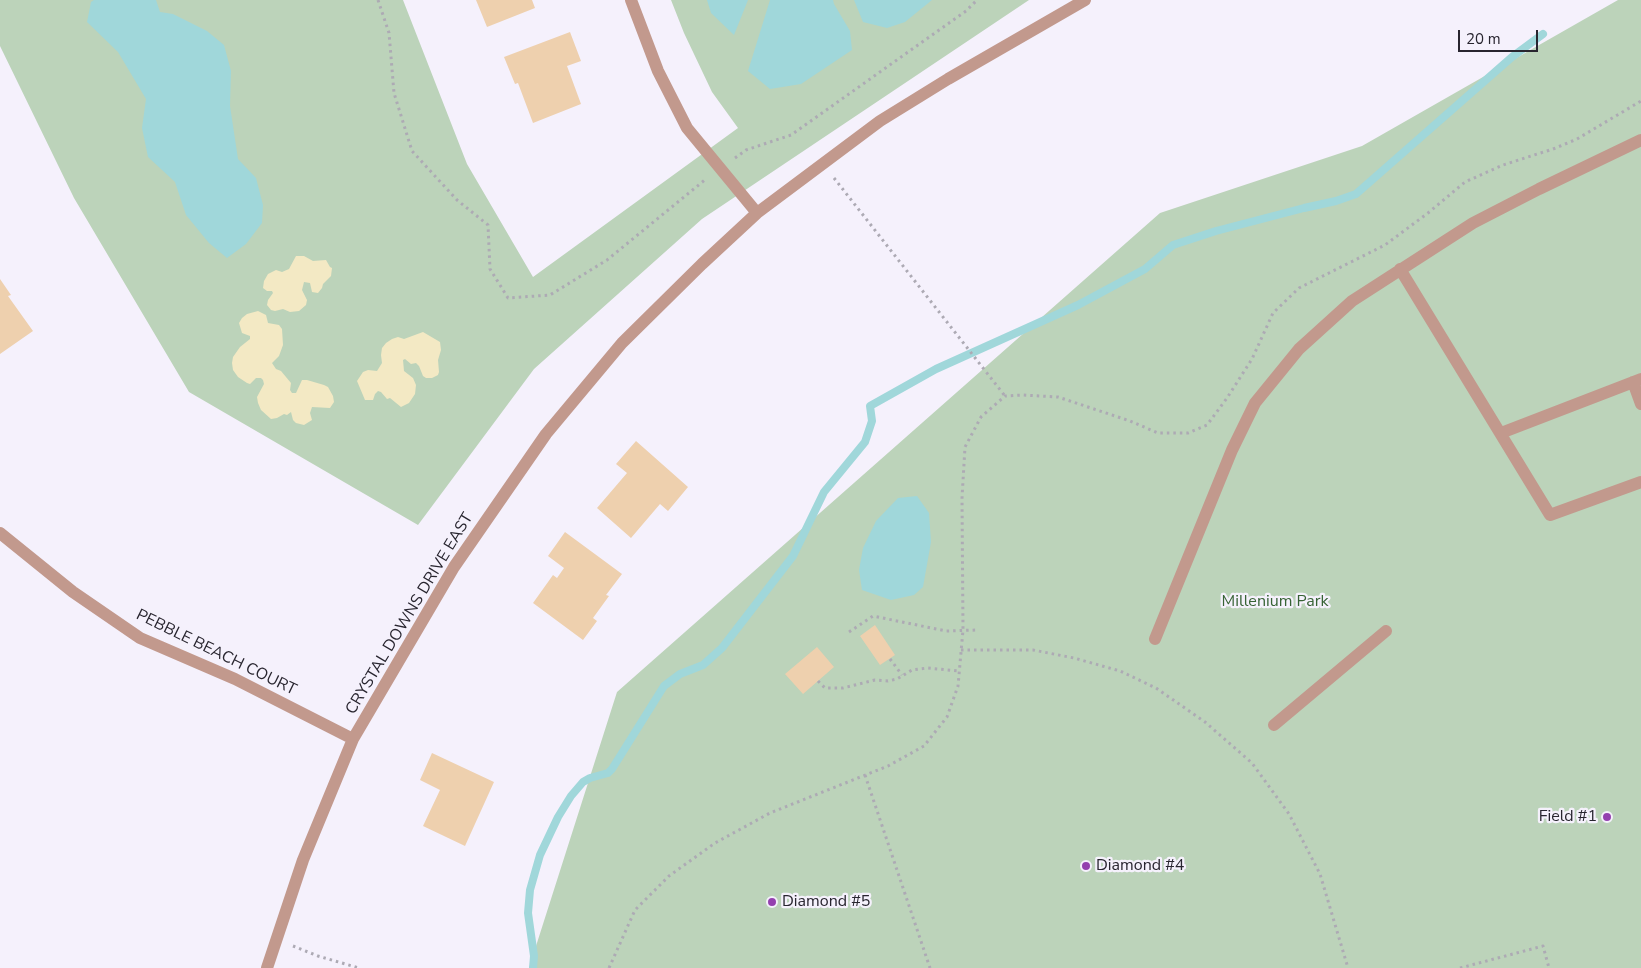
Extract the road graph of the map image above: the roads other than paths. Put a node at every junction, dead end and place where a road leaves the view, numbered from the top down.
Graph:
1 (632, 0) edge
2 (1085, 0) edge
3 (1641, 140) edge
4 (757, 213) junction
5 (1400, 269) junction
6 (1637, 381) edge
7 (1641, 404) edge
8 (1501, 433) junction
9 (1641, 482) edge
10 (1, 535) edge
11 (1386, 631) dead end
12 (1155, 639) dead end
13 (1274, 725) dead end
14 (353, 739) junction
15 (267, 968) edge

1 - 4 street
2 - 4 street, CRYSTAL DOWNS DRIVE EAST
3 - 5 street
4 - 14 street, CRYSTAL DOWNS DRIVE EAST
5 - 8 street
5 - 12 street
6 - 7 street
6 - 8 street
8 - 9 street
10 - 14 street, PEBBLE BEACH COURT
11 - 13 street
14 - 15 street, CRYSTAL DOWNS DRIVE EAST

